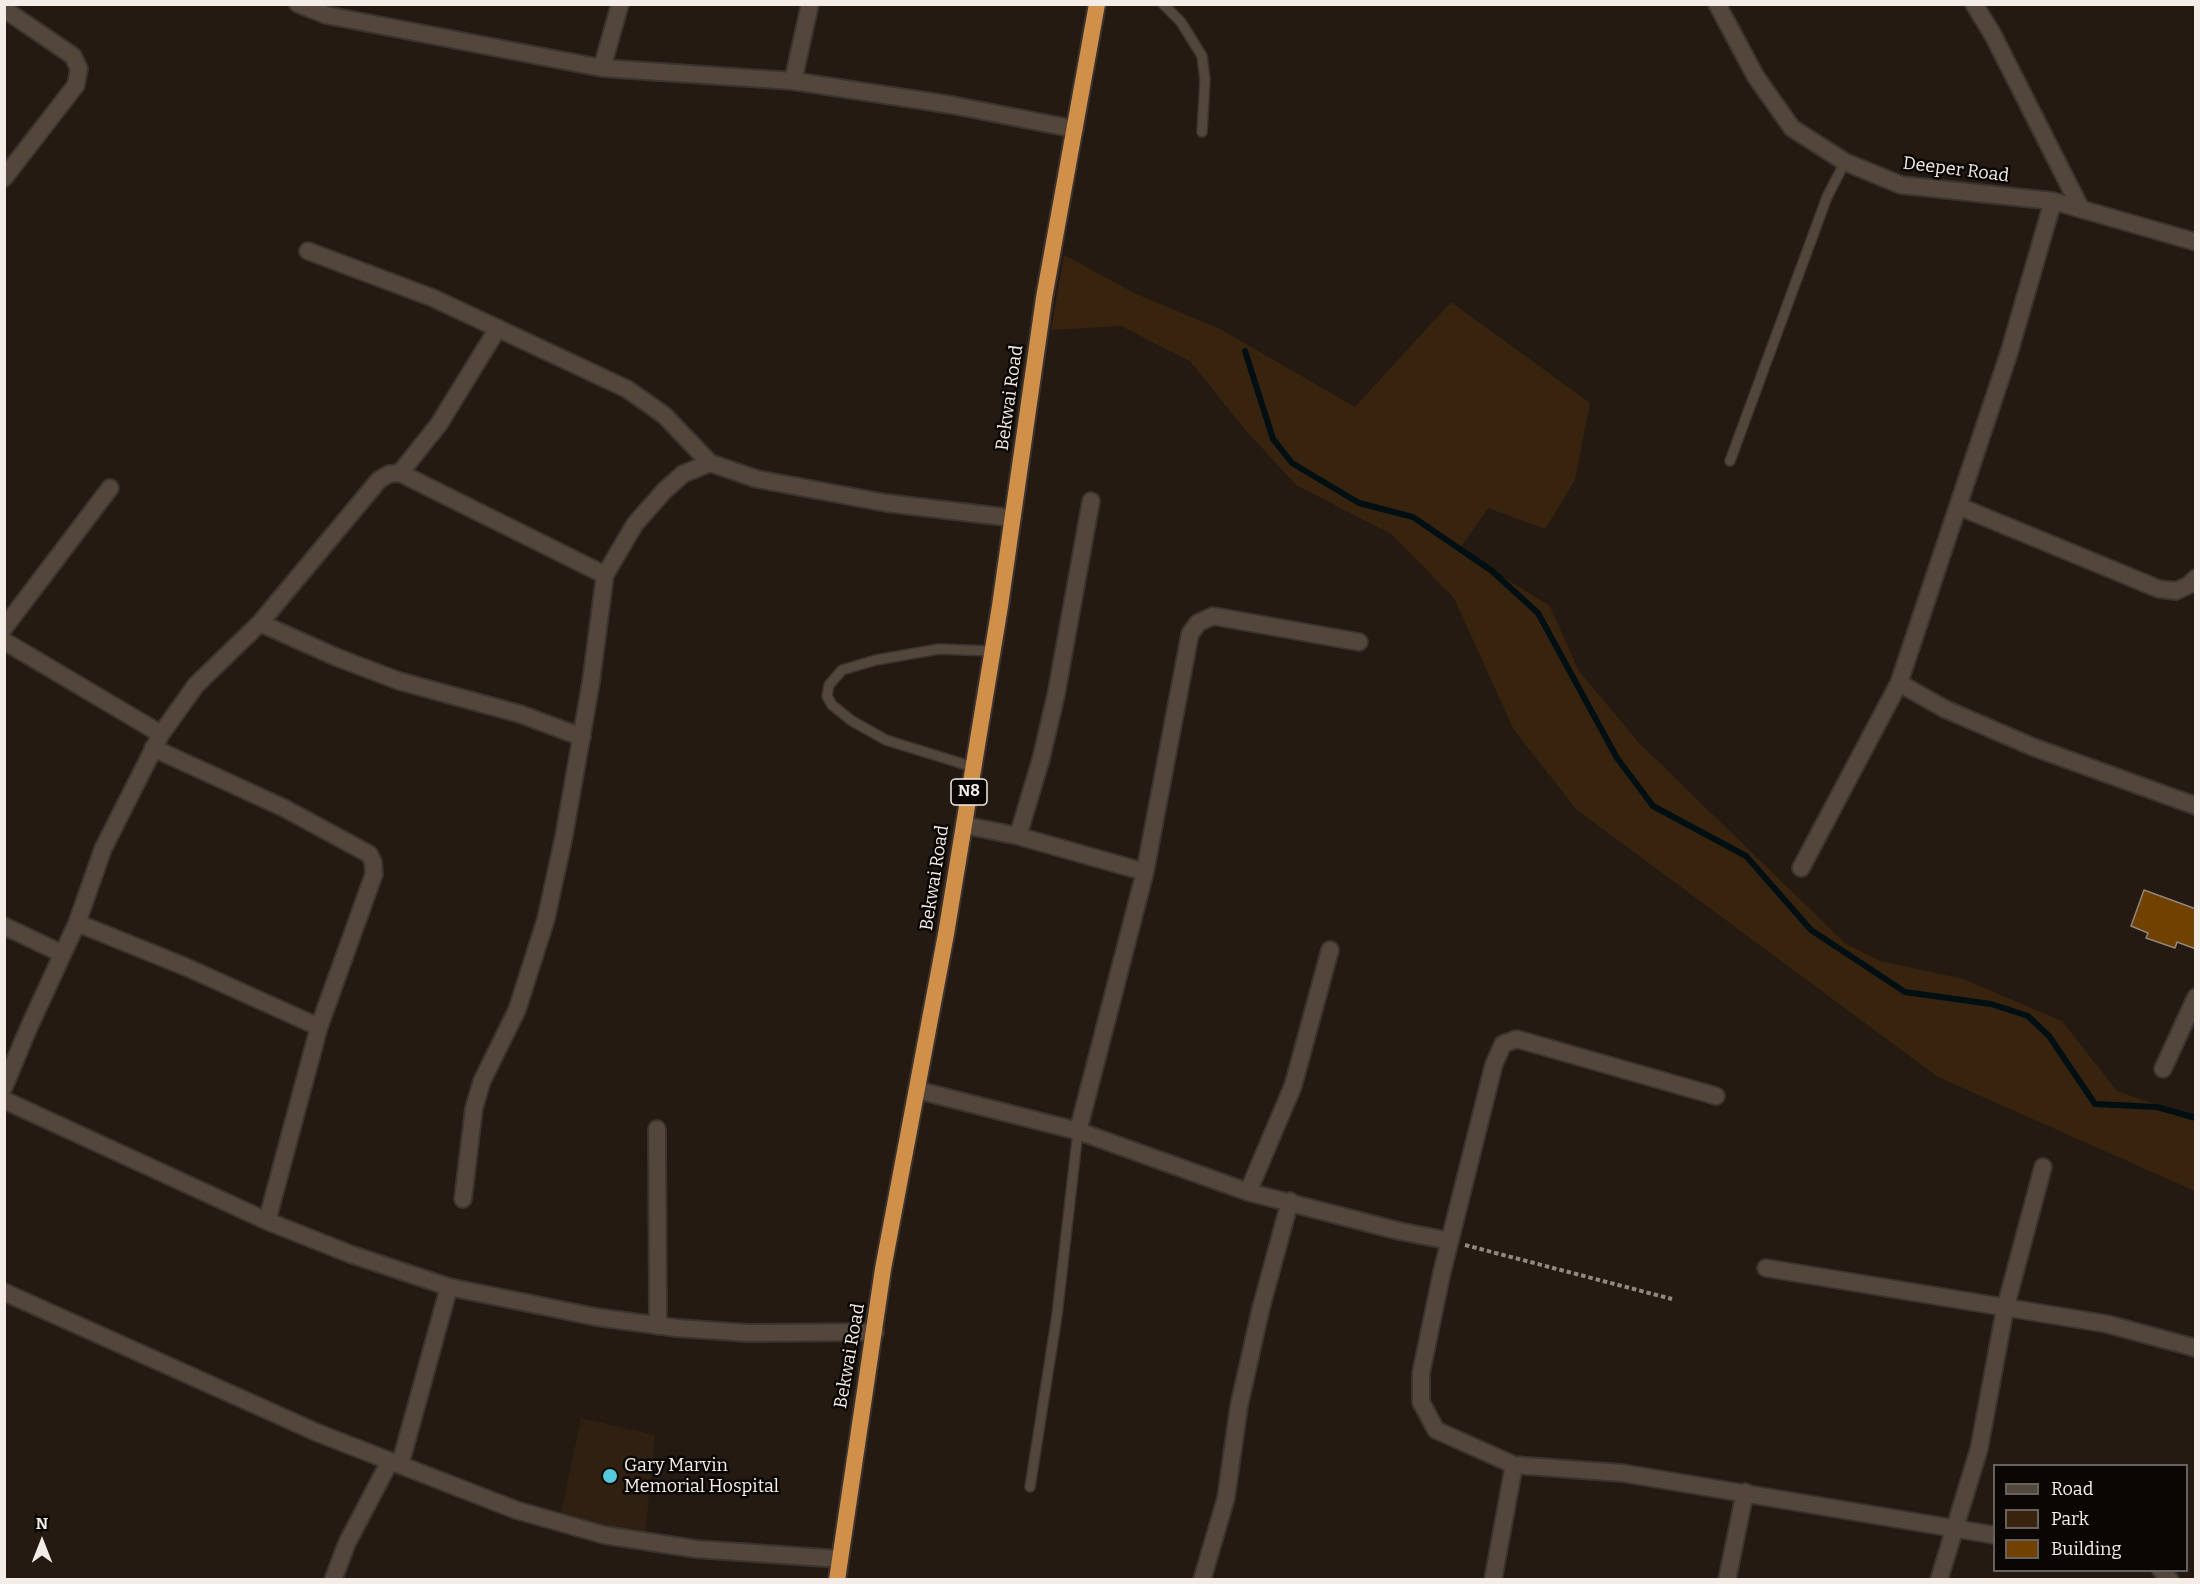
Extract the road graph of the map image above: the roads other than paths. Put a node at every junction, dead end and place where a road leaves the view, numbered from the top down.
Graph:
1 (298, 4) edge
2 (620, 4) edge
3 (810, 4) edge
4 (1096, 4) edge
5 (1163, 4) edge
6 (1717, 4) edge
7 (1974, 4) edge
8 (4, 9) edge
9 (602, 68) junction
10 (793, 81) junction
11 (1075, 129) junction
12 (1202, 132) dead end
13 (1845, 162) junction
14 (4, 178) edge
15 (2053, 201) junction
16 (2081, 209) junction
17 (2196, 242) edge
18 (308, 251) dead end
19 (498, 328) junction
20 (1730, 461) dead end
21 (710, 463) junction
22 (400, 472) junction
23 (110, 488) dead end
24 (1091, 501) dead end
25 (1958, 506) junction
26 (1013, 518) junction
27 (605, 575) junction
28 (2196, 578) edge
29 (260, 622) junction
30 (4, 628) edge
31 (4, 641) edge
32 (1359, 642) dead end
33 (992, 651) junction
34 (1899, 683) junction
35 (582, 737) junction
36 (157, 741) junction
37 (973, 767) junction
38 (2196, 806) edge
39 (964, 825) junction
40 (1018, 836) junction
41 (1801, 868) dead end
42 (1145, 872) junction
43 (77, 923) junction
44 (4, 926) edge
45 (1330, 950) dead end
46 (62, 953) junction
47 (2196, 997) edge
48 (319, 1027) junction
49 (2163, 1070) dead end
50 (4, 1087) edge
51 (917, 1090) junction
52 (1716, 1096) dead end
53 (4, 1100) edge
54 (657, 1129) dead end
55 (1078, 1131) junction
56 (2043, 1167) dead end
57 (1248, 1192) junction
58 (463, 1199) dead end
59 (1290, 1201) junction
60 (267, 1221) junction
61 (1450, 1241) junction
62 (1766, 1268) dead end
63 (449, 1287) junction
64 (4, 1292) edge
65 (2005, 1310) junction
66 (658, 1326) junction
67 (875, 1332) junction
68 (2196, 1348) edge
69 (395, 1463) junction
70 (1514, 1465) junction
71 (1030, 1487) dead end
72 (1745, 1492) junction
73 (1956, 1528) junction
74 (1993, 1535) edge
75 (840, 1559) junction
76 (333, 1580) edge
77 (837, 1580) edge
78 (1202, 1580) edge
79 (1493, 1580) edge
80 (1726, 1580) edge
81 (1939, 1580) edge

1 - 9 street
2 - 9 street
3 - 10 street
4 - 11 highway, Bekwai Road / N8
5 - 12 lane
6 - 13 street, Deeper Road
7 - 16 street
8 - 14 street
9 - 10 street
10 - 11 street
11 - 26 highway, Bekwai Road / N8
13 - 15 street, Deeper Road
13 - 20 lane
15 - 16 street, Deeper Road
15 - 25 street
16 - 17 street, Deeper Road
18 - 19 street
19 - 21 street
19 - 22 street
21 - 26 street
21 - 27 street
22 - 27 street
22 - 29 street
23 - 30 street
24 - 40 street
25 - 28 street
25 - 34 street
26 - 33 highway, Bekwai Road / N8
27 - 35 street
29 - 35 street
29 - 36 street
31 - 36 street
32 - 42 street
33 - 37 highway, Bekwai Road / N8
33 - 37 lane
34 - 38 street
34 - 41 street
35 - 58 street
36 - 43 street
36 - 48 street
37 - 39 highway, Bekwai Road / N8
39 - 40 street
39 - 51 highway, Bekwai Road / N8
40 - 42 street
42 - 55 street
43 - 46 street
43 - 48 street
44 - 46 street
45 - 57 street
46 - 50 street
47 - 49 street
48 - 60 street
51 - 55 street
51 - 67 highway, Bekwai Road / N8
52 - 61 street
53 - 60 street
54 - 66 street
55 - 57 street
55 - 71 lane
56 - 65 street
57 - 59 street
59 - 61 street
59 - 78 street
60 - 63 street
61 - 70 street
62 - 65 street
63 - 66 street
63 - 69 street
64 - 69 street
65 - 68 street
65 - 73 street
66 - 67 street
67 - 75 highway, Bekwai Road / N8
69 - 75 street
69 - 76 street
70 - 72 street
70 - 79 street
72 - 73 street
72 - 80 street
73 - 74 street
73 - 81 street
75 - 77 highway, Bekwai Road / N8

